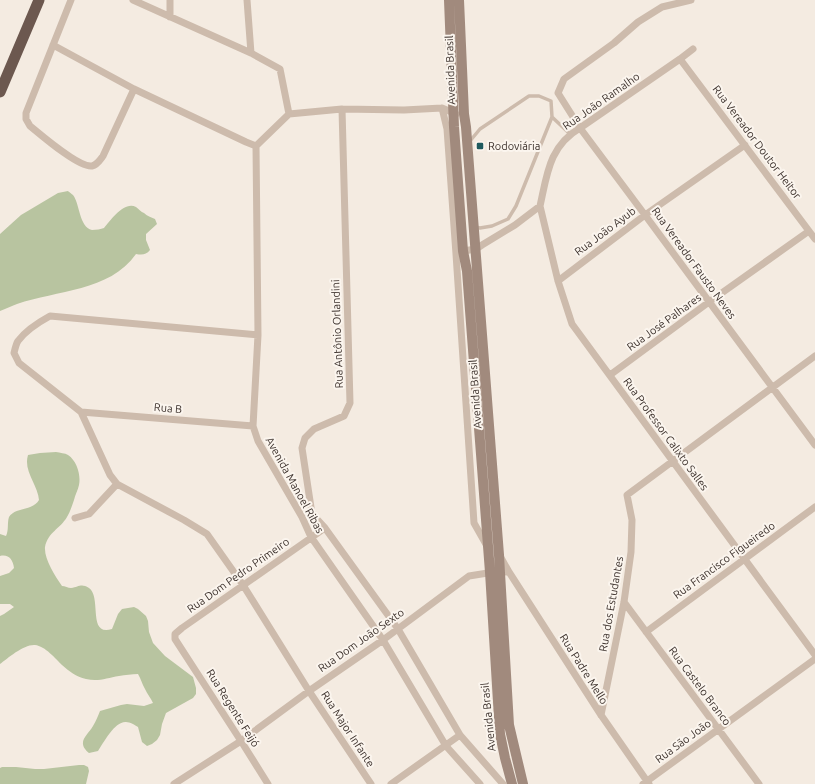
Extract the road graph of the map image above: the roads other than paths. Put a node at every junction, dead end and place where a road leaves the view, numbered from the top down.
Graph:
1 (39, 0) edge
2 (71, 0) edge
3 (133, 0) edge
4 (170, 0) edge
5 (247, 0) edge
6 (449, 0) edge
7 (460, 0) edge
8 (691, 0) edge
9 (170, 17) junction
10 (53, 45) junction
11 (693, 49) dead end
12 (251, 53) junction
13 (680, 59) junction
14 (134, 89) junction
15 (0, 92) edge
16 (442, 108) junction
17 (342, 110) junction
18 (454, 113) junction
19 (289, 114) junction
20 (464, 114) junction
21 (552, 117) junction
22 (451, 128) junction
23 (466, 128) junction
24 (580, 128) junction
25 (570, 134) junction
26 (745, 145) junction
27 (256, 146) junction
28 (540, 206) junction
29 (645, 215) junction
30 (474, 227) junction
31 (809, 231) junction
32 (815, 239) edge
33 (476, 249) junction
34 (459, 252) junction
35 (467, 271) junction
36 (478, 272) junction
37 (558, 281) junction
38 (709, 302) junction
39 (258, 335) junction
40 (815, 356) edge
41 (610, 375) junction
42 (772, 388) junction
43 (81, 412) junction
44 (253, 426) junction
45 (815, 445) edge
46 (673, 461) junction
47 (117, 484) junction
48 (815, 507) edge
49 (312, 514) junction
50 (302, 517) junction
51 (76, 518) dead end
52 (324, 528) junction
53 (311, 537) junction
54 (488, 548) junction
55 (499, 555) junction
56 (744, 558) junction
57 (500, 572) junction
58 (243, 585) junction
59 (624, 602) junction
60 (398, 629) junction
61 (646, 632) junction
62 (383, 640) junction
63 (180, 645) joint
64 (815, 655) edge
65 (815, 659) edge
66 (309, 691) junction
67 (601, 715) junction
68 (718, 729) junction
69 (460, 735) junction
70 (241, 741) junction
71 (446, 746) junction
72 (646, 783) edge
73 (174, 784) edge
74 (268, 784) edge
75 (371, 784) edge
76 (391, 784) edge
77 (480, 784) edge
78 (503, 784) edge
79 (512, 784) edge
80 (523, 784) edge
81 (759, 784) edge

1 - 15 highway
2 - 10 street
3 - 9 street
4 - 9 street
5 - 12 street
6 - 18 main road, Avenida Brasil
7 - 20 main road, Avenida Brasil
8 - 24 street, Rua Vereador Fausto Neves
9 - 12 street
10 - 14 street
10 - 14 street
11 - 13 street, Rua João Ramalho
12 - 19 street
13 - 24 street, Rua João Ramalho
13 - 26 street, Rua Vereador Doutor Heitor
14 - 27 street
16 - 17 street
16 - 18 street
16 - 22 street
17 - 19 street
17 - 49 street, Rua Antônio Orlandini
18 - 20 street
18 - 22 main road, Avenida Brasil
19 - 27 street
20 - 23 main road, Avenida Brasil
21 - 23 lane
21 - 25 lane
21 - 30 lane
22 - 23 lane
22 - 34 main road, Avenida Brasil
23 - 30 main road, Avenida Brasil
24 - 25 street, Rua João Ramalho
24 - 29 street, Rua Vereador Fausto Neves
25 - 28 street, Rua João Ramalho
26 - 29 street, Rua João Ayub
26 - 31 street, Rua Vereador Doutor Heitor
27 - 39 street, Avenida Manoel Ribas
28 - 33 street
28 - 37 street, Rua Professor Calixto Salles
29 - 37 street, Rua João Ayub
29 - 38 street, Rua Vereador Fausto Neves
30 - 33 main road, Avenida Brasil
31 - 32 street, Rua Vereador Doutor Heitor
31 - 38 street, Rua José Palhares
33 - 34 street
33 - 36 main road, Avenida Brasil
34 - 35 main road, Avenida Brasil
34 - 54 street
35 - 36 main road
35 - 54 main road, Avenida Brasil
36 - 55 main road, Avenida Brasil
37 - 41 street, Rua Professor Calixto Salles
38 - 41 street, Rua José Palhares
38 - 42 street, Rua Vereador Fausto Neves
39 - 43 street
39 - 44 street, Avenida Manoel Ribas
40 - 42 street
41 - 46 street, Rua Professor Calixto Salles
42 - 45 street, Rua Vereador Fausto Neves
42 - 46 street
43 - 44 street, Rua B
43 - 47 street
44 - 50 street, Avenida Manoel Ribas
46 - 56 street, Rua Professor Calixto Salles
46 - 59 street, Rua dos Estudantes
47 - 51 street
47 - 58 street, Rua Major Infante
48 - 56 street, Rua Francisco Figueiredo
49 - 50 street
49 - 52 street
50 - 53 street, Avenida Manoel Ribas
52 - 53 street, Rua Dom Pedro Primeiro
52 - 60 street, Avenida Manoel Ribas
53 - 58 street, Rua Dom Pedro Primeiro
53 - 62 street, Avenida Manoel Ribas
54 - 55 street
54 - 57 main road, Avenida Brasil
55 - 57 main road, Avenida Brasil
56 - 61 street, Rua Francisco Figueiredo
56 - 64 street, Rua Professor Calixto Salles
57 - 60 street, Rua Dom João Sexto
57 - 67 street, Rua Padre Mello
57 - 79 main road, Avenida Brasil
57 - 80 main road, Avenida Brasil
58 - 63 street, Rua Dom Pedro Primeiro
58 - 66 street, Rua Major Infante
59 - 61 street, Rua Castelo Branco
59 - 67 street, Rua dos Estudantes
60 - 62 street, Rua Dom João Sexto
60 - 69 street, Avenida Manoel Ribas
61 - 68 street, Rua Castelo Branco
62 - 66 street, Rua Dom João Sexto
62 - 71 street, Avenida Manoel Ribas
63 - 70 street, Rua Regente Feijó
65 - 68 street, Rua São João
66 - 70 street, Rua Dom João Sexto
66 - 75 street, Rua Major Infante
67 - 72 street, Rua Padre Mello
68 - 72 street, Rua São João
68 - 81 street, Rua Castelo Branco
69 - 71 street
69 - 78 street, Avenida Manoel Ribas
70 - 73 street, Rua Dom João Sexto
70 - 74 street, Rua Regente Feijó
71 - 76 street
71 - 77 street, Avenida Manoel Ribas

